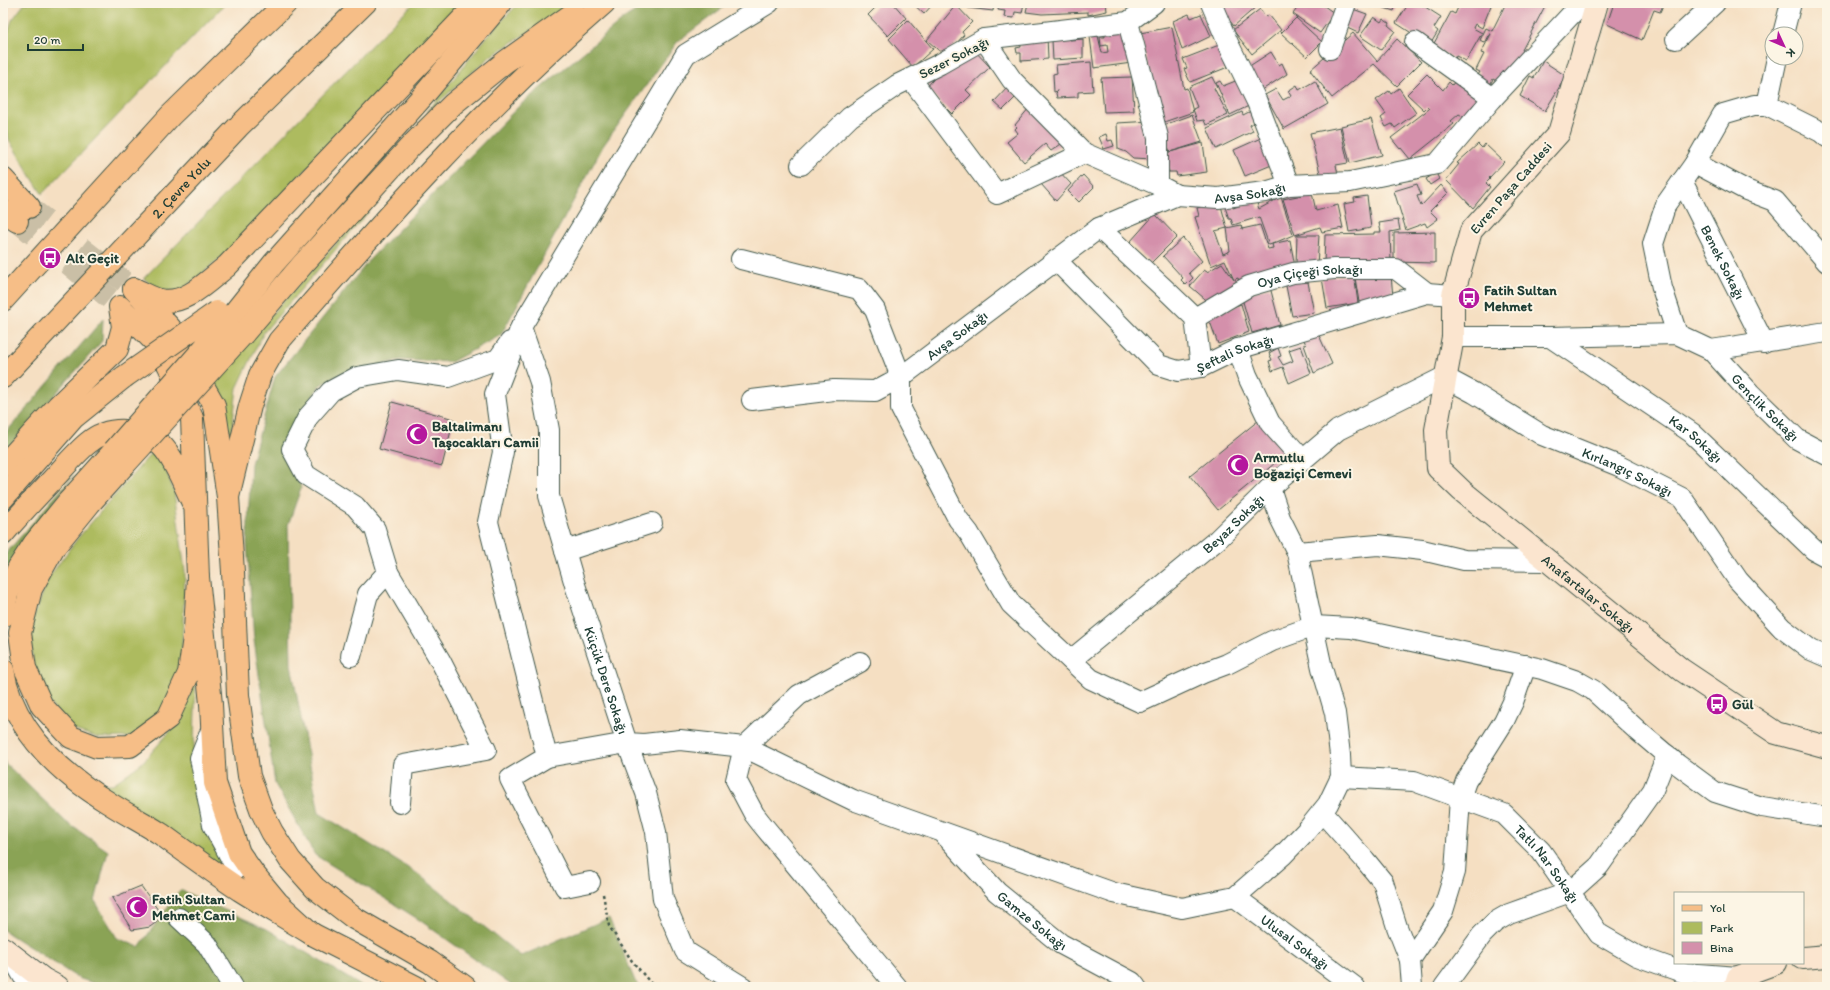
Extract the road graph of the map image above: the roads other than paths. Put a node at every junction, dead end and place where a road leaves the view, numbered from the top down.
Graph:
1 (277, 3) edge
2 (286, 3) edge
3 (365, 3) edge
4 (379, 3) edge
5 (478, 3) edge
6 (501, 3) edge
7 (592, 3) edge
8 (604, 3) edge
9 (769, 3) edge
10 (1211, 3) edge
11 (1346, 3) edge
12 (1582, 3) edge
13 (1597, 3) edge
14 (1716, 3) edge
15 (1791, 3) edge
16 (1149, 4) edge
17 (1128, 22) junction
18 (1785, 26) edge
19 (984, 39) junction
20 (1676, 39) dead end
21 (1415, 42) dead end
22 (1330, 49) dead end
23 (1775, 66) edge
24 (911, 79) junction
25 (1493, 98) junction
26 (1767, 105) junction
27 (170, 116) junction
28 (238, 127) junction
29 (1827, 137) edge
30 (1084, 153) junction
31 (1695, 163) junction
32 (801, 165) dead end
33 (3, 179) edge
34 (1682, 181) junction
35 (1289, 184) junction
36 (1158, 185) junction
37 (1177, 195) junction
38 (16, 213) tunnel mouth
39 (1099, 228) junction
40 (741, 259) dead end
41 (1056, 260) junction
42 (1827, 262) edge
43 (1427, 293) junction
44 (1453, 295) junction
45 (3, 300) edge
46 (1195, 318) junction
47 (229, 322) junction
48 (521, 327) junction
49 (1827, 332) edge
50 (1677, 334) junction
51 (1453, 337) junction
52 (1550, 337) junction
53 (1764, 343) junction
54 (1238, 349) junction
55 (1711, 350) junction
56 (1201, 367) junction
57 (3, 377) edge
58 (901, 377) junction
59 (1444, 377) junction
60 (752, 400) dead end
61 (1827, 455) edge
62 (120, 458) junction
63 (1302, 459) junction
64 (3, 466) edge
65 (1270, 488) junction
66 (228, 497) junction
67 (3, 498) edge
68 (196, 511) junction
69 (652, 523) dead end
70 (3, 534) edge
71 (565, 551) junction
72 (1297, 552) junction
73 (1827, 557) edge
74 (1549, 561) junction
75 (388, 572) junction
76 (198, 577) junction
77 (3, 616) edge
78 (1314, 626) junction
79 (351, 656) dead end
80 (1827, 657) edge
81 (1071, 660) junction
82 (860, 662) dead end
83 (1526, 665) junction
84 (3, 670) edge
85 (626, 743) junction
86 (744, 747) junction
87 (1827, 747) edge
88 (1667, 755) junction
89 (547, 757) junction
90 (1341, 777) junction
91 (1460, 798) junction
92 (400, 803) dead end
93 (1322, 812) junction
94 (1827, 817) edge
95 (943, 833) junction
96 (590, 882) road end
97 (1570, 892) junction
98 (1235, 898) junction
99 (178, 918) dead end
100 (312, 934) junction
101 (6, 950) edge
102 (1827, 956) edge
103 (1804, 958) edge
104 (1410, 960) junction
105 (1774, 964) edge
106 (1736, 982) edge
107 (32, 987) edge
108 (58, 987) edge
109 (233, 987) edge
110 (416, 987) edge
111 (466, 987) edge
112 (743, 987) edge
113 (897, 987) edge
114 (1136, 987) edge
115 (1355, 987) edge
116 (1412, 987) edge
117 (1444, 987) edge

1 - 27 main road
2 - 27 main road
3 - 28 main road, 2. Çevre Yolu
4 - 28 main road
5 - 66 main road
6 - 47 main road
7 - 47 main road
8 - 66 main road
9 - 48 street
10 - 35 street
11 - 22 street
12 - 25 street, Avşa Sokağı
13 - 44 main road, Evren Paşa Caddesi
14 - 20 street
15 - 18 street
16 - 17 street
17 - 19 street, Sezer Sokağı
17 - 36 street
19 - 24 street, Sezer Sokağı
19 - 30 street
21 - 25 street
23 - 26 street
24 - 30 street
24 - 32 street, Sezer Sokağı
25 - 35 street, Avşa Sokağı
26 - 29 street
26 - 31 street
27 - 45 main road
28 - 57 main road, 2. Çevre Yolu
30 - 36 street
31 - 34 street
31 - 42 street
33 - 38 main road
34 - 50 street
34 - 53 street, Benek Sokağı
35 - 37 street, Avşa Sokağı
36 - 37 street
37 - 39 street, Avşa Sokağı
39 - 41 street, Avşa Sokağı
39 - 46 street
40 - 58 street
41 - 56 street, Şeftali Sokağı
41 - 58 street, Avşa Sokağı
43 - 44 street, Şeftali Sokağı
43 - 46 street, Oya Çiçeği Sokağı
43 - 54 street, Şeftali Sokağı
44 - 51 main road, Evren Paşa Caddesi
46 - 56 street
47 - 62 main road, bridge
47 - 67 main road, bridge
48 - 71 street, Küçük Dere Sokağı
48 - 75 street
48 - 89 street
49 - 53 street
50 - 52 street
50 - 55 street
51 - 52 street
51 - 59 main road, Evren Paşa Caddesi
52 - 73 street, Kar Sokağı
53 - 55 street
54 - 56 street, Şeftali Sokağı
54 - 63 street
55 - 61 street, Gençlik Sokağı
58 - 60 street, Avşa Sokağı
58 - 81 street
59 - 63 street, Beyaz Sokağı
59 - 74 main road, Anafartalar Sokağı
59 - 80 street, Kırlangıç Sokağı
62 - 76 main road
62 - 77 main road
63 - 65 street, Beyaz Sokağı
64 - 68 main road
65 - 72 street
65 - 81 street, Beyaz Sokağı
66 - 111 main road
68 - 70 main road
68 - 76 main road
69 - 71 street
71 - 85 street, Küçük Dere Sokağı
72 - 74 street
72 - 78 street
74 - 87 main road, Anafartalar Sokağı
75 - 79 street
75 - 92 street
76 - 100 main road
78 - 81 street
78 - 83 street
78 - 90 street
82 - 86 street
83 - 88 street
83 - 91 street
84 - 100 main road
85 - 86 street, Küçük Dere Sokağı
85 - 89 street
85 - 112 street
86 - 95 street, Küçük Dere Sokağı
86 - 113 street
88 - 94 street
88 - 97 street
89 - 96 street
90 - 91 street, Tatlı Nar Sokağı
90 - 93 street
91 - 97 street, Tatlı Nar Sokağı
91 - 104 street
93 - 98 street
93 - 104 street
95 - 98 street, Küçük Dere Sokağı
95 - 114 street, Gamze Sokağı
97 - 106 street, Tatlı Nar Sokağı
97 - 117 street
98 - 115 street, Ulusal Sokağı
99 - 109 street
100 - 110 main road
101 - 107 street
101 - 108 main road
102 - 103 main road
104 - 116 street
105 - 106 main road

